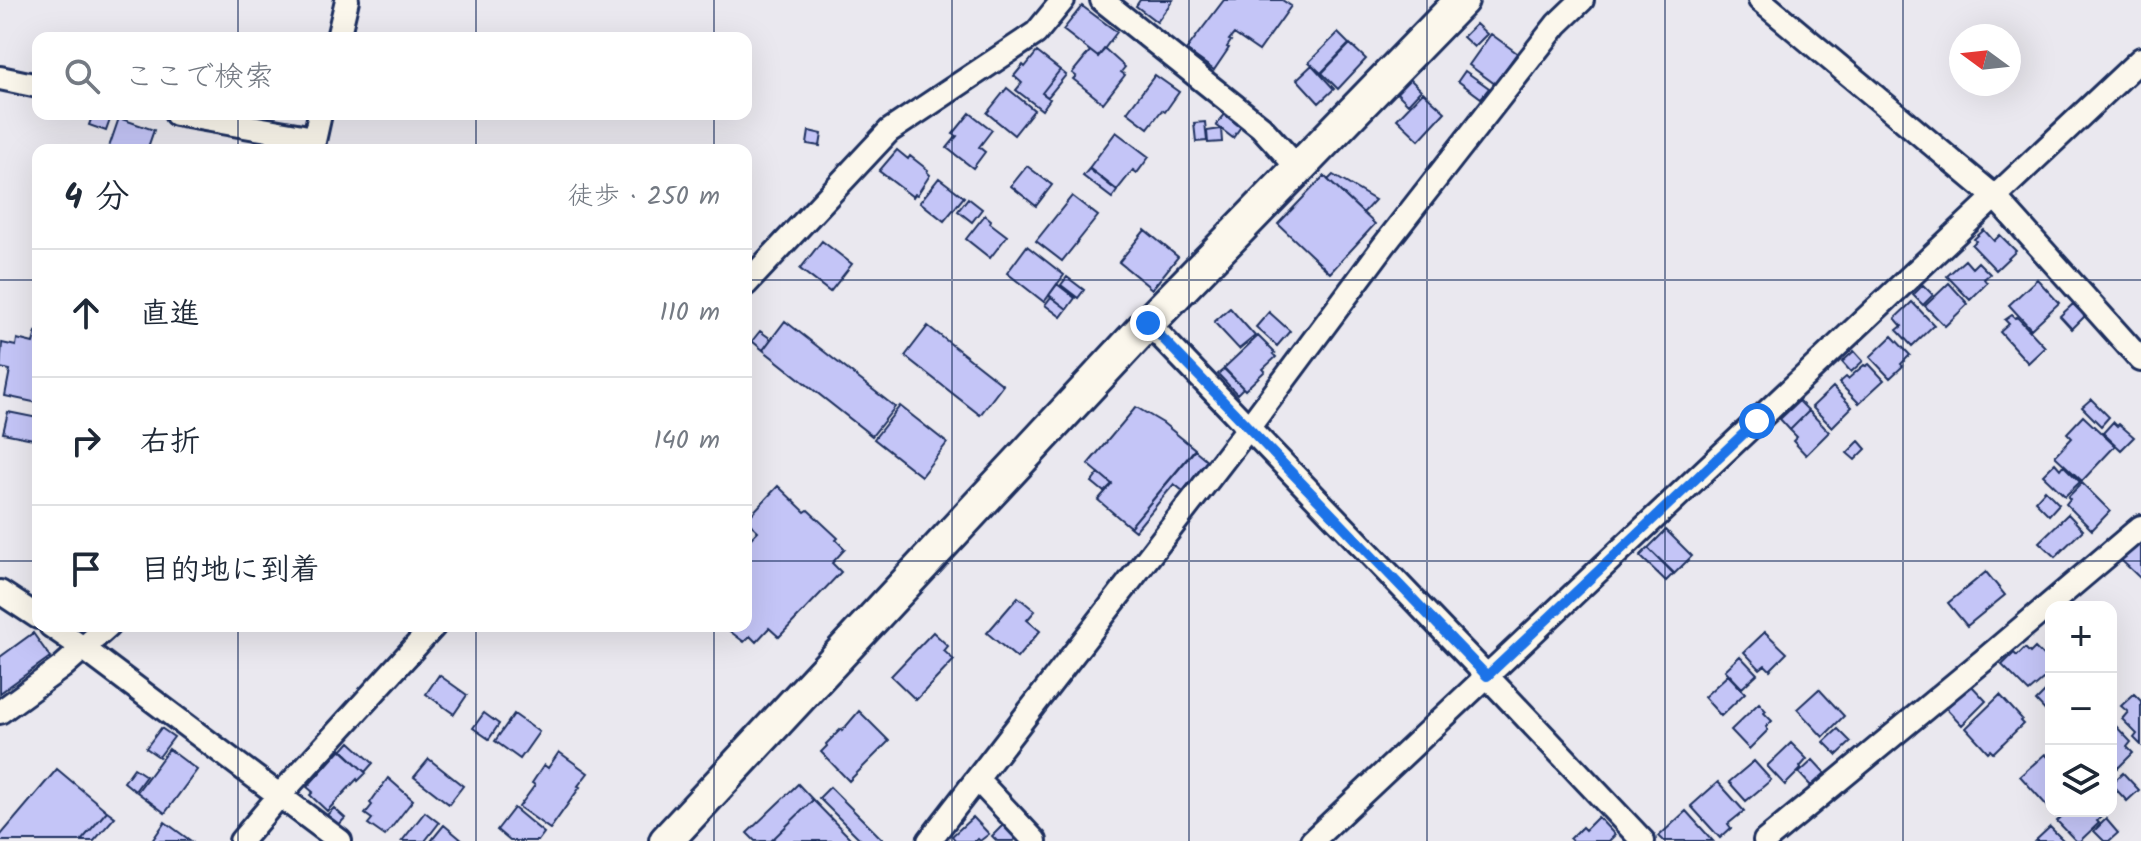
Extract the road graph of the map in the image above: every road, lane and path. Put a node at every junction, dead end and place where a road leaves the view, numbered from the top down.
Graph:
1 (347, 0) edge
2 (1063, 0) edge
3 (1102, 0) edge
4 (1462, 0) edge
5 (1582, 0) edge
6 (1760, 0) edge
7 (339, 32) edge
8 (2141, 59) edge
9 (0, 78) edge
10 (32, 85) edge
11 (203, 120) edge
12 (319, 120) edge
13 (313, 144) edge
14 (1298, 168) junction
15 (1995, 197) junction
16 (752, 278) edge
17 (1148, 323) junction
18 (2141, 360) edge
19 (1249, 427) junction
20 (2141, 527) edge
21 (0, 592) edge
22 (32, 613) edge
23 (60, 632) edge
24 (101, 632) edge
25 (429, 632) edge
26 (83, 648) junction
27 (1487, 676) junction
28 (0, 712) edge
29 (977, 779) junction
30 (280, 795) junction
31 (241, 841) edge
32 (340, 841) edge
33 (666, 841) edge
34 (929, 841) edge
35 (1035, 841) edge
36 (1312, 841) edge
37 (1643, 841) edge
38 (1765, 841) edge

1 - 7 street
2 - 16 street
3 - 14 street
4 - 14 street
5 - 19 street
6 - 15 street
8 - 15 street
9 - 10 street
11 - 13 street
12 - 13 street
14 - 17 street
15 - 18 street
15 - 27 street
17 - 19 street
17 - 33 street
19 - 27 street
19 - 29 street
20 - 38 street
21 - 22 street
23 - 26 street
24 - 26 street
25 - 30 street
26 - 28 street
26 - 30 street
27 - 36 street
27 - 37 street
29 - 34 street
29 - 35 street
30 - 31 street
30 - 32 street

